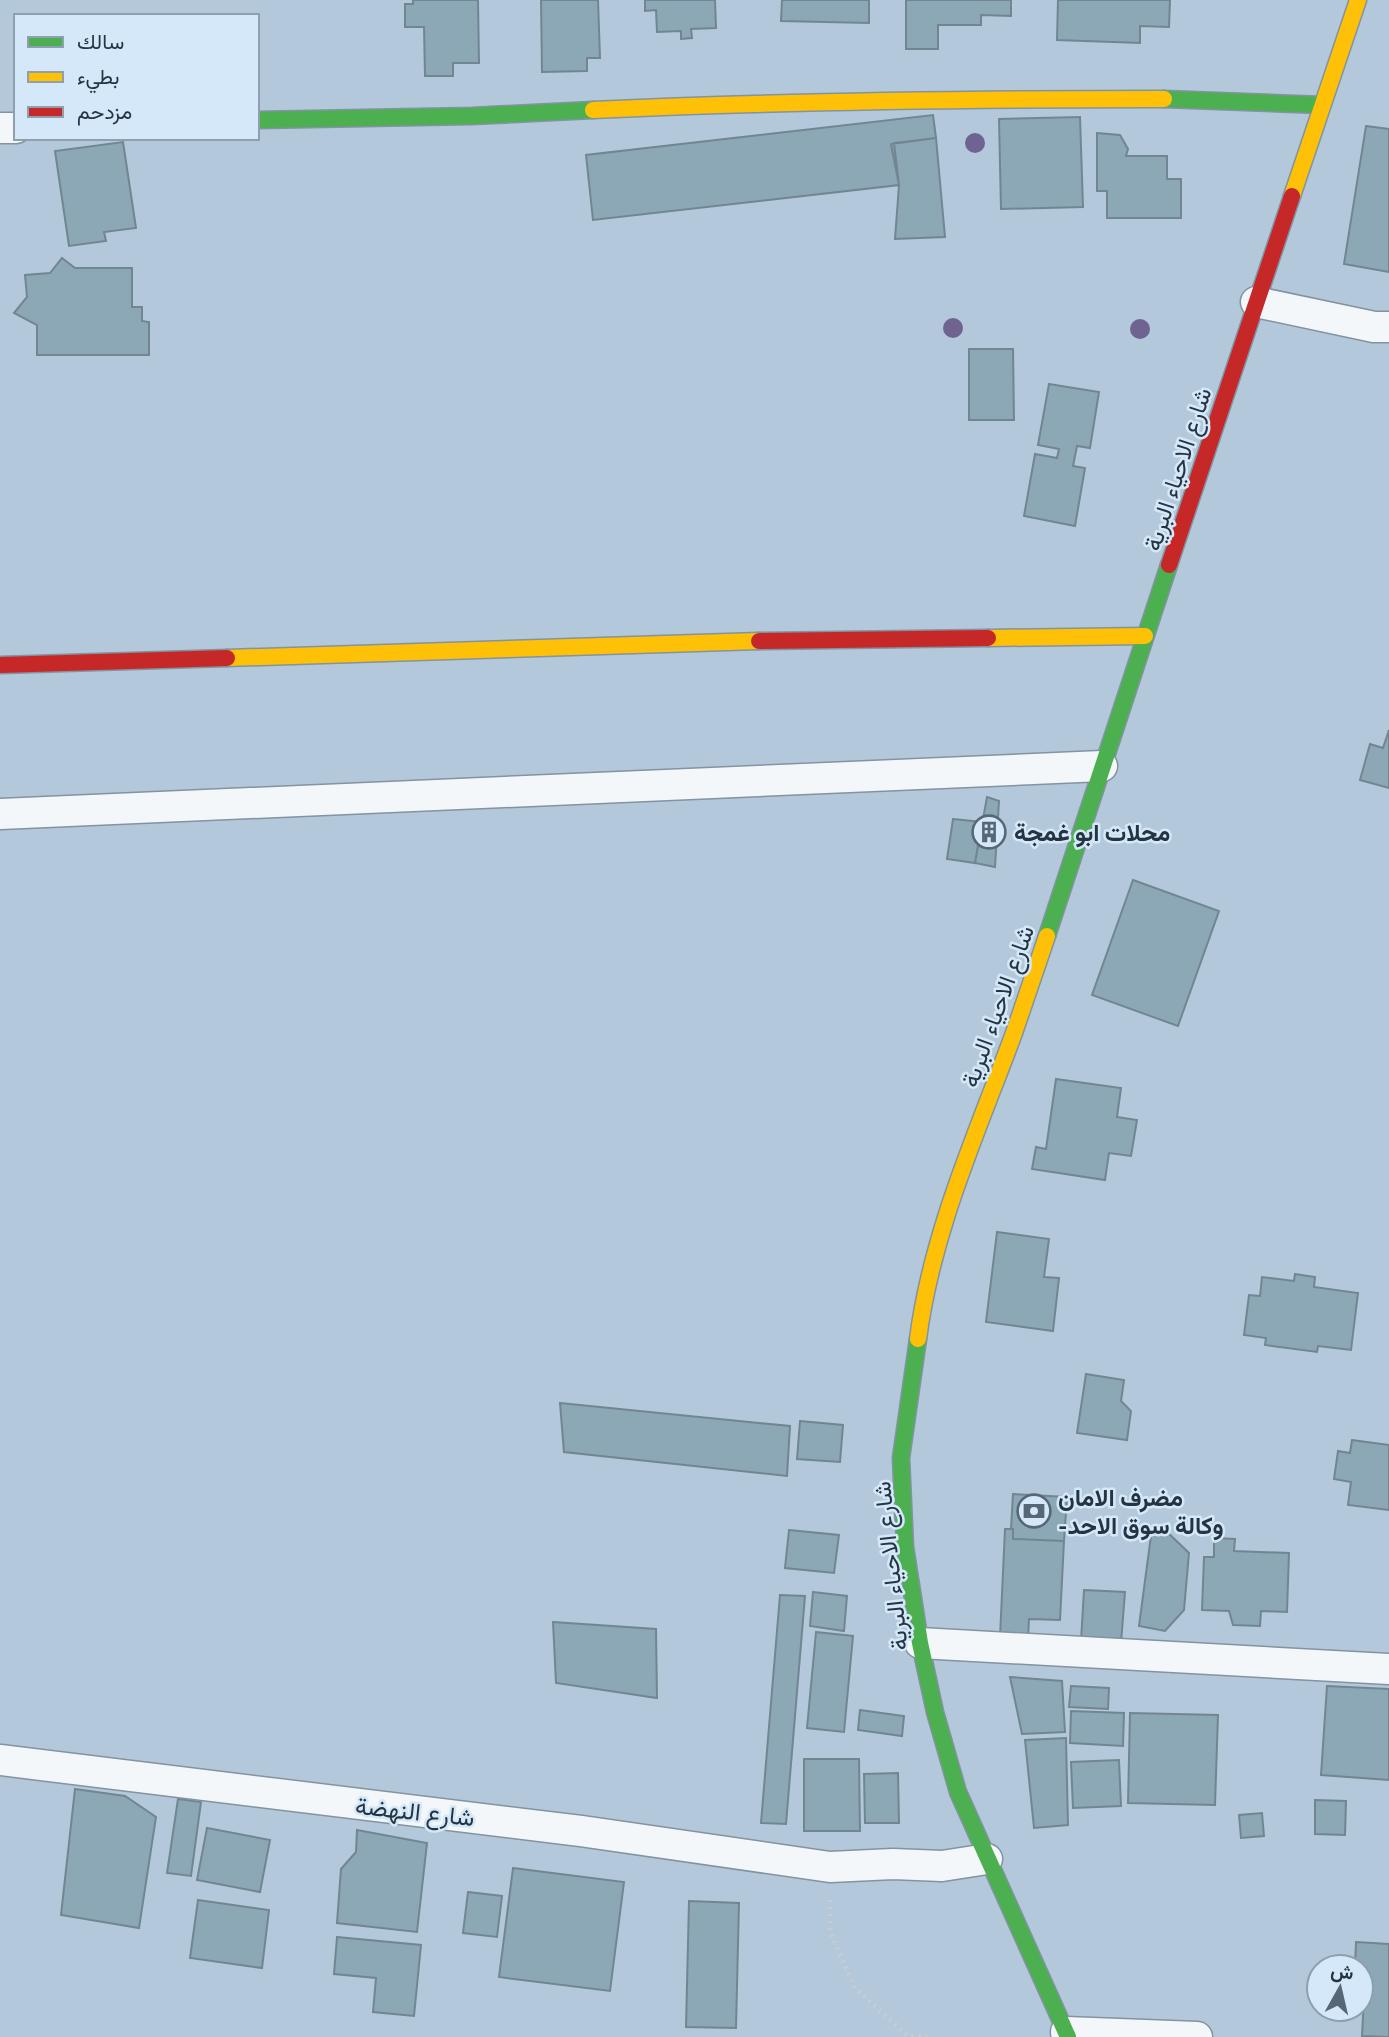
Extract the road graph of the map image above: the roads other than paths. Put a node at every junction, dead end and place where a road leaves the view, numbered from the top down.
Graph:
1 (1358, 0) edge
2 (1322, 105) junction
3 (259, 120) edge
4 (1256, 302) junction
5 (1389, 327) edge
6 (1145, 636) junction
7 (0, 665) edge
8 (1102, 766) junction
9 (0, 814) edge
10 (920, 1643) junction
11 (1389, 1669) edge
12 (0, 1760) edge
13 (987, 1859) junction
14 (1067, 2035) edge
15 (1197, 2037) edge

1 - 2 street, شارع الاحياء البرية
2 - 3 street
2 - 4 street, شارع الاحياء البرية
4 - 5 street
4 - 6 street, شارع الاحياء البرية
6 - 7 street
6 - 8 street, شارع الاحياء البرية
8 - 9 street
8 - 10 street, شارع الاحياء البرية
10 - 11 street
10 - 13 street, شارع الاحياء البرية
12 - 13 street, شارع النهضة
13 - 14 street, شارع الاحياء البرية
14 - 15 street

